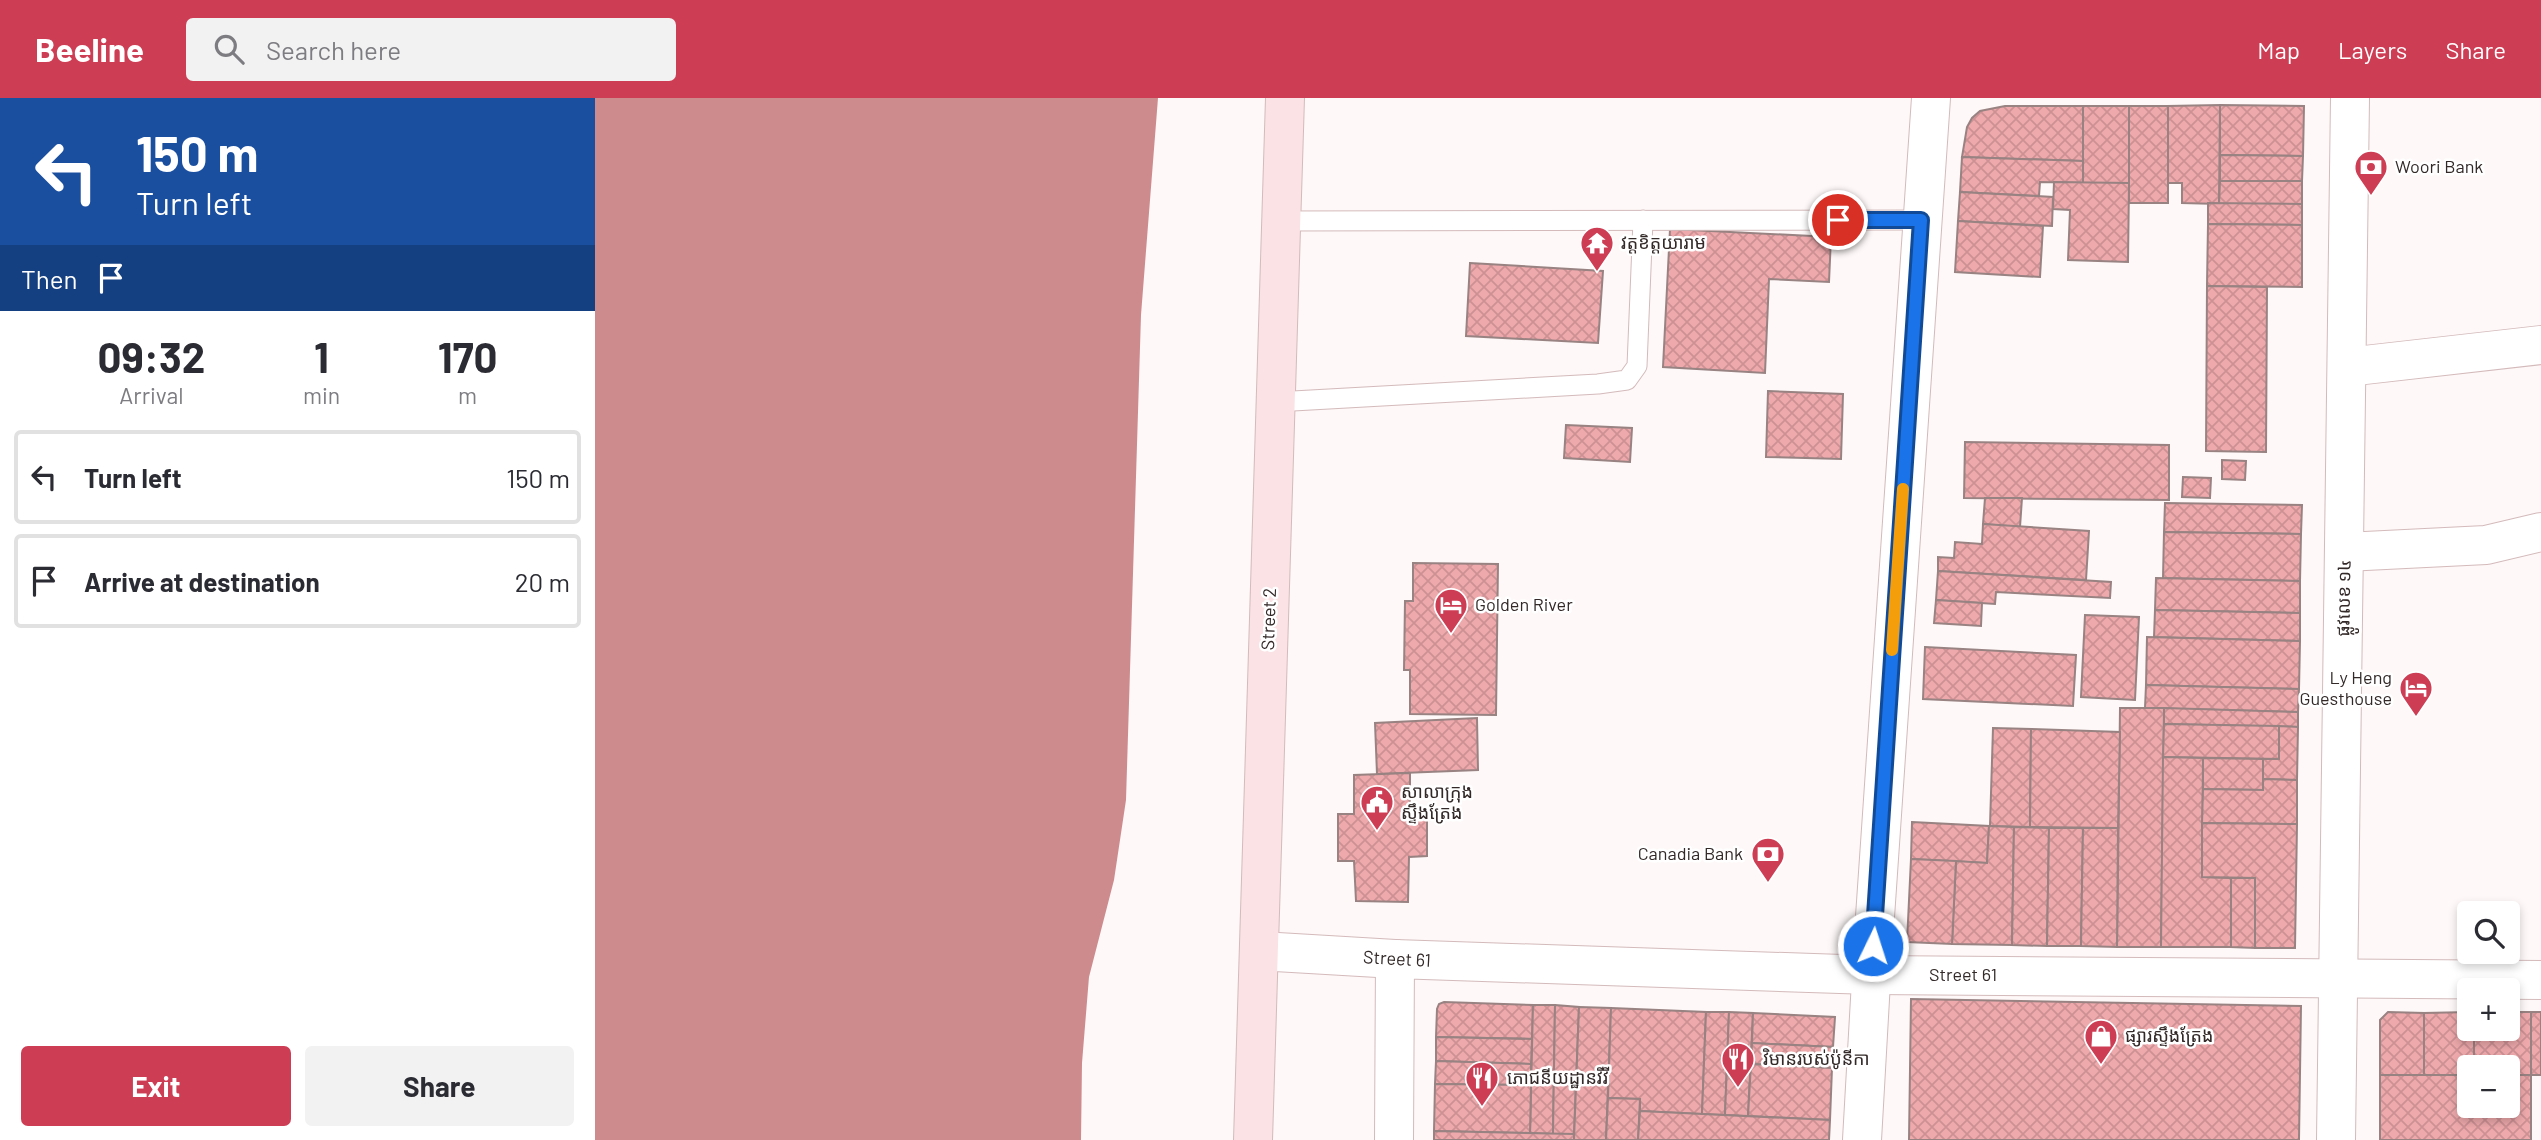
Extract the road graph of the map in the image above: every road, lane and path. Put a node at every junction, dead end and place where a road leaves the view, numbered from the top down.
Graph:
1 (1285, 98) edge
2 (1931, 98) edge
3 (2350, 98) edge
4 (1643, 220) junction
5 (1921, 220) junction
6 (1281, 221) junction
7 (2541, 345) edge
8 (2347, 367) junction
9 (1275, 402) junction
10 (2541, 532) edge
11 (2344, 552) junction
12 (1260, 951) junction
13 (1395, 960) junction
14 (1871, 975) junction
15 (2339, 978) junction
16 (2541, 980) edge
17 (1253, 1140) edge
18 (1394, 1140) edge
19 (1862, 1140) edge
20 (2336, 1140) edge

1 - 6 main road, Street 2
2 - 5 street
3 - 8 street, ផ្លូវលេខ ១៤
4 - 5 lane
4 - 6 lane
4 - 9 lane
5 - 14 street
6 - 9 main road, Street 2
7 - 8 street
8 - 11 street, ផ្លូវលេខ ១៤
9 - 12 main road, Street 2
10 - 11 street
11 - 15 street, ផ្លូវលេខ ១៤
12 - 13 street, Street 61
12 - 17 main road, Street 2
13 - 14 street, Street 61
13 - 18 street
14 - 15 street, Street 61
14 - 19 street
15 - 16 street, Street 61
15 - 20 street, ផ្លូវលេខ ១៤

